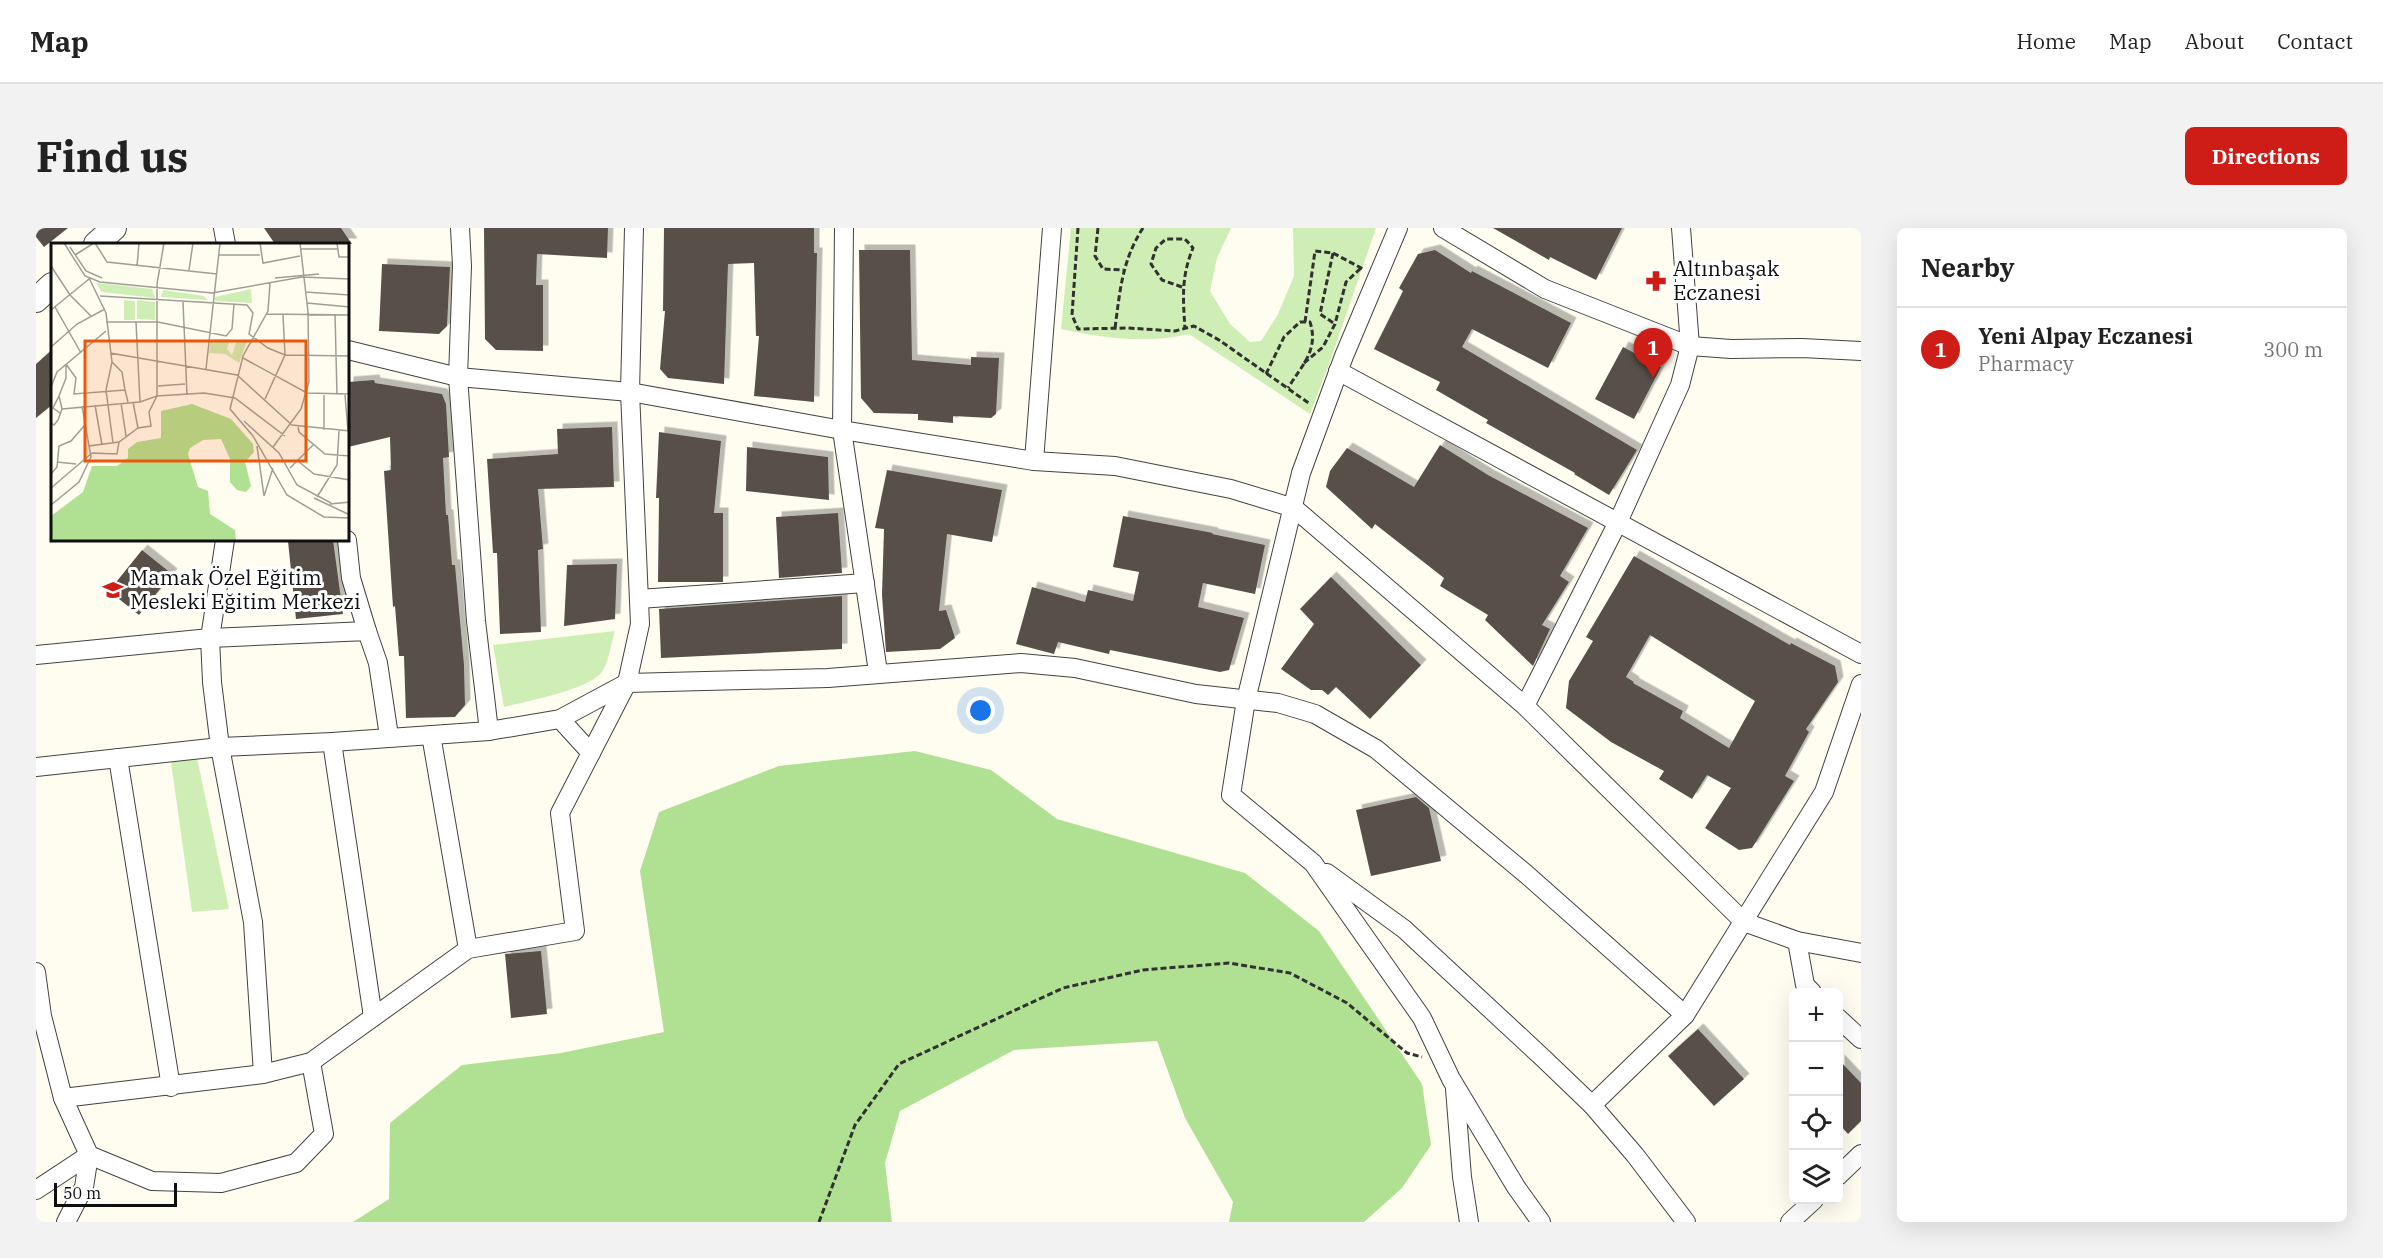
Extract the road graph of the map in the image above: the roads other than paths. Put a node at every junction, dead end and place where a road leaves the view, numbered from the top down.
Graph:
1 (114, 228) edge
2 (223, 228) edge
3 (460, 228) edge
4 (634, 228) edge
5 (844, 228) edge
6 (1052, 228) edge
7 (1398, 228) edge
8 (1443, 228) edge
9 (1681, 228) edge
10 (97, 243) edge
11 (226, 243) edge
12 (51, 286) edge
13 (36, 300) edge
14 (1690, 346) junction
15 (350, 350) edge
16 (1861, 351) edge
17 (1338, 371) junction
18 (458, 377) junction
19 (630, 392) junction
20 (842, 430) junction
21 (1034, 462) junction
22 (1294, 508) junction
23 (1618, 522) junction
24 (225, 542) edge
25 (347, 542) edge
26 (864, 583) junction
27 (639, 599) junction
28 (367, 630) junction
29 (210, 638) junction
30 (1861, 654) edge
31 (36, 655) edge
32 (878, 672) junction
33 (627, 683) junction
34 (1861, 684) edge
35 (1246, 700) junction
36 (1526, 706) junction
37 (560, 719) junction
38 (489, 731) junction
39 (431, 735) junction
40 (389, 736) junction
41 (332, 742) junction
42 (220, 747) junction
43 (591, 753) junction
44 (118, 758) junction
45 (36, 766) edge
46 (1313, 863) junction
47 (1744, 922) junction
48 (1797, 941) junction
49 (468, 949) junction
50 (1861, 953) edge
51 (36, 972) edge
52 (1808, 988) edge
53 (1685, 1015) junction
54 (373, 1017) junction
55 (1843, 1022) edge
56 (1861, 1039) edge
57 (311, 1062) junction
58 (263, 1074) junction
59 (1455, 1084) junction
60 (171, 1087) junction
61 (63, 1098) junction
62 (1592, 1105) junction
63 (1861, 1154) edge
64 (89, 1155) junction
65 (1843, 1172) edge
66 (36, 1190) edge
67 (1810, 1204) edge
68 (1793, 1221) edge
69 (66, 1222) edge
70 (1469, 1222) edge
71 (1541, 1222) edge
72 (1686, 1222) edge

1 - 10 street
2 - 11 street
3 - 18 street
4 - 19 street
5 - 20 street
6 - 21 street
7 - 17 street
8 - 14 street
9 - 14 street
12 - 13 street
14 - 16 street
14 - 23 street
15 - 18 street
17 - 22 street
17 - 23 street
18 - 19 street
18 - 38 street
19 - 20 street
19 - 27 street
20 - 21 street
20 - 26 street
21 - 22 street
22 - 35 street
22 - 36 street
23 - 30 street
23 - 36 street
24 - 29 street
25 - 28 street
26 - 27 street
26 - 32 street
27 - 33 street
28 - 29 street
28 - 40 street
29 - 31 street
29 - 42 street
32 - 33 street
32 - 35 street
33 - 37 street
33 - 43 street
34 - 47 street
35 - 46 street
35 - 53 street
36 - 47 street
37 - 38 street
37 - 43 street
38 - 39 street
39 - 40 street
39 - 49 street
40 - 41 street
41 - 42 street
41 - 54 street
42 - 44 street
42 - 58 street
43 - 49 street
44 - 45 street
44 - 60 street
46 - 59 street
46 - 62 street
47 - 48 street
47 - 53 street
48 - 50 street
48 - 52 street
49 - 54 street
51 - 61 street
53 - 62 street
54 - 57 street
55 - 56 street
57 - 58 street
57 - 64 street
58 - 60 street
59 - 70 street
59 - 71 street
60 - 61 street
61 - 64 street
62 - 72 street
63 - 65 street
64 - 66 street
64 - 69 street
67 - 68 street

